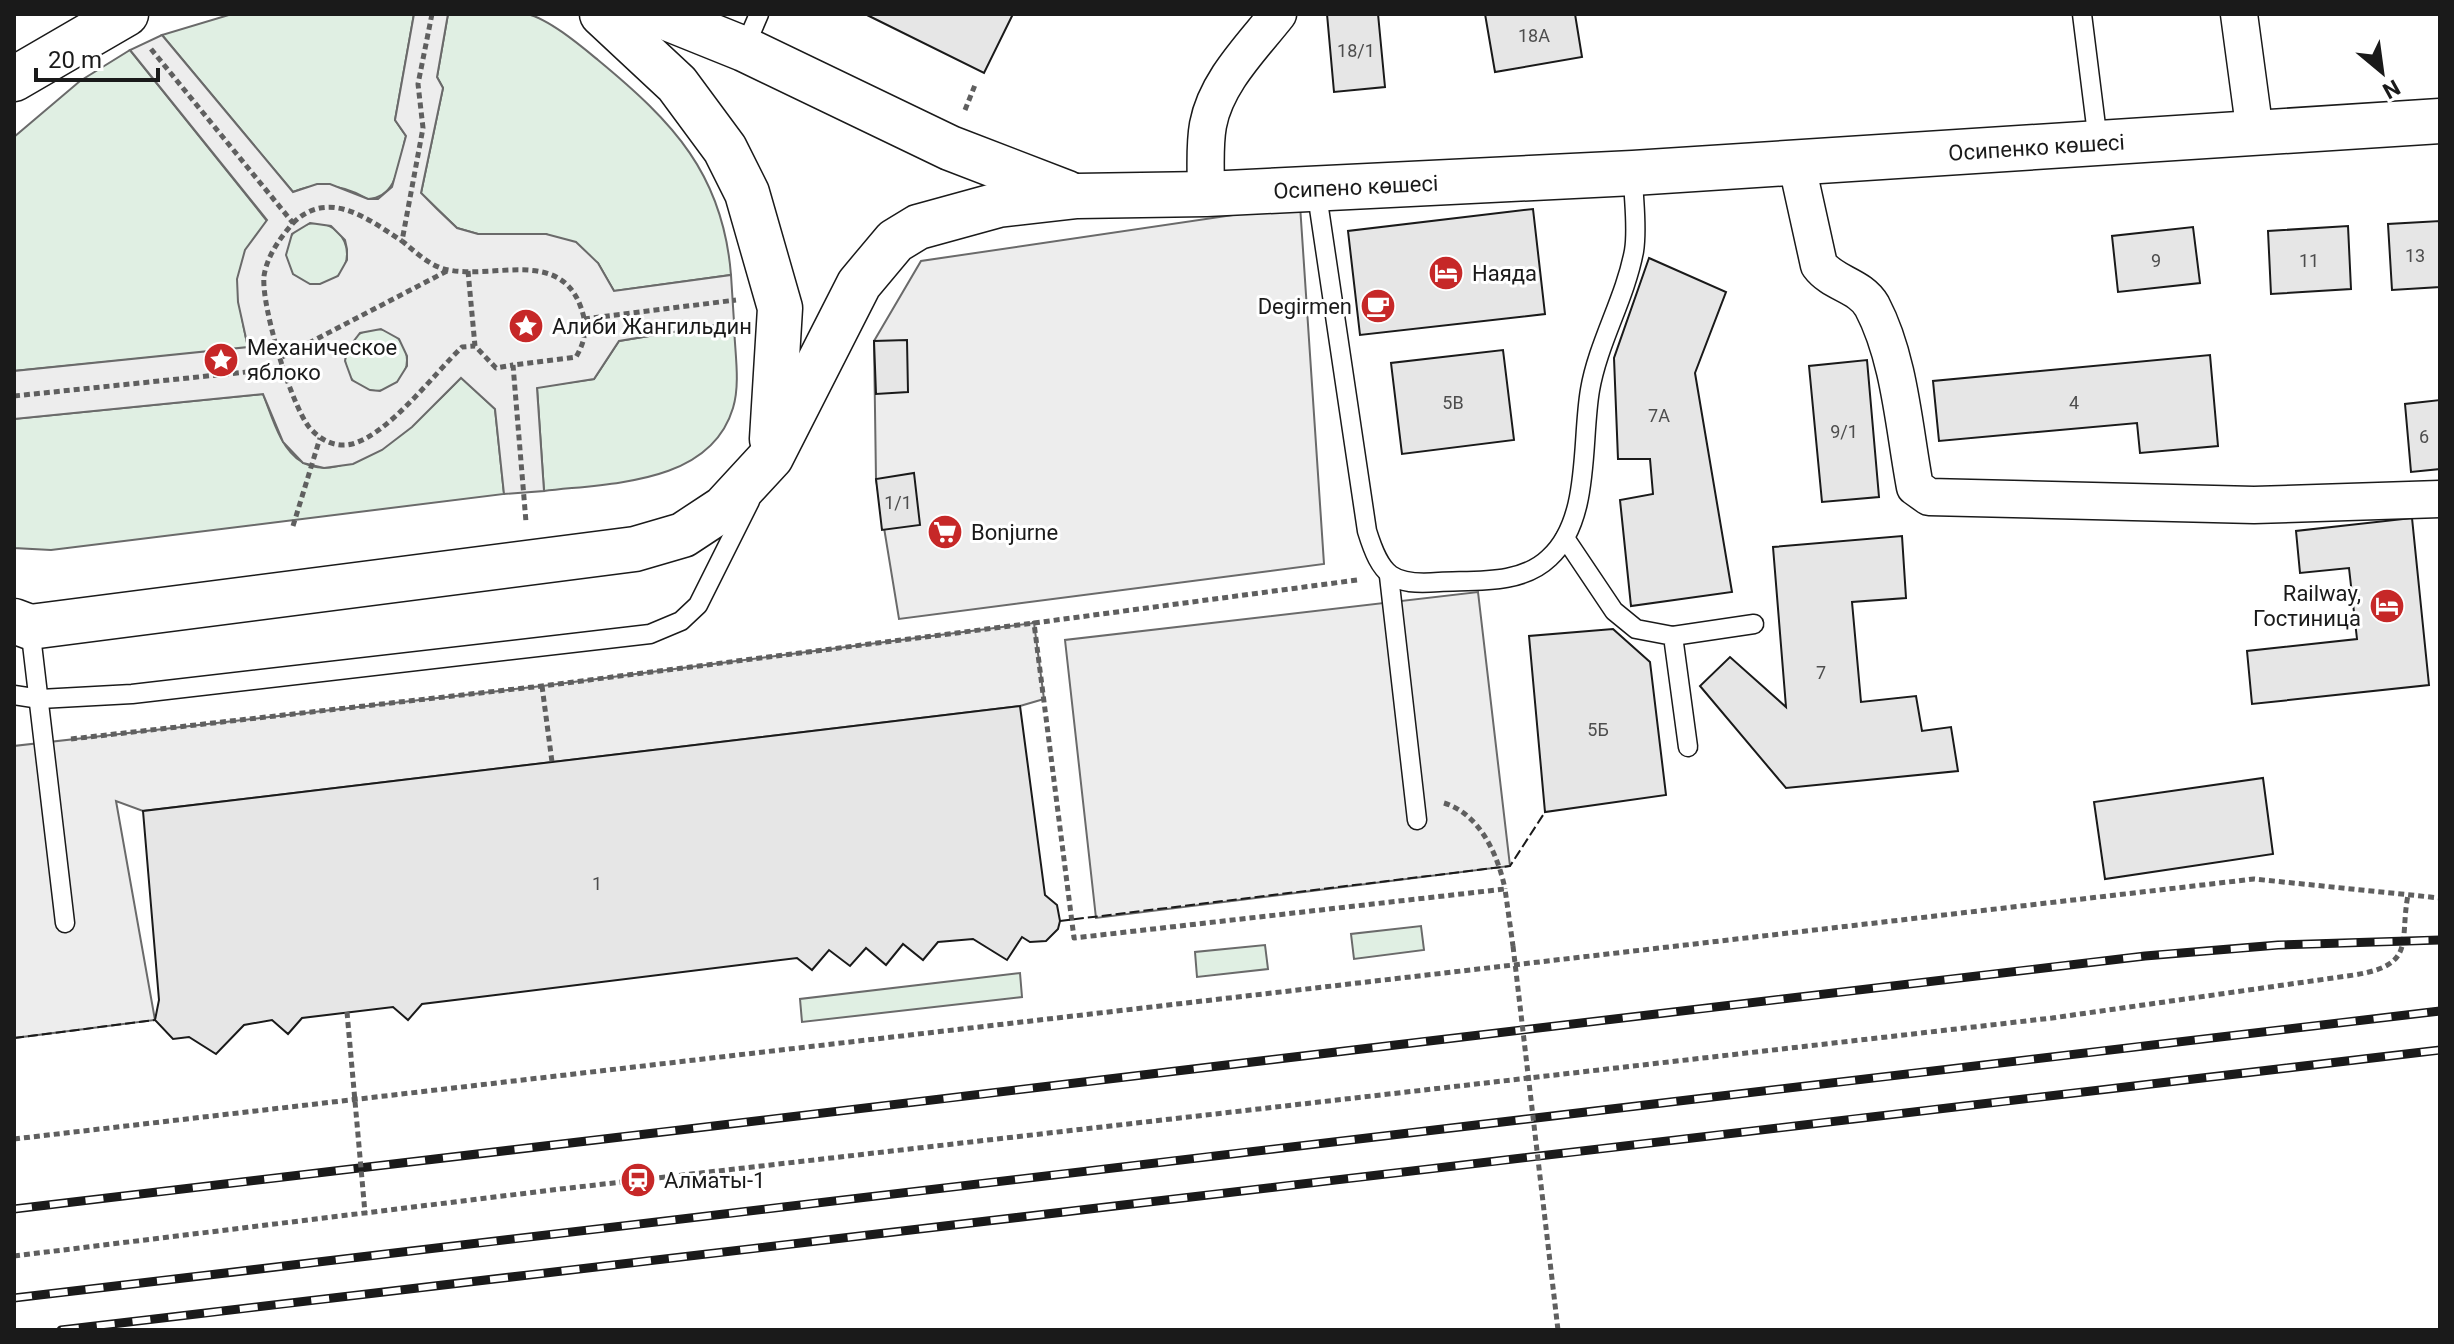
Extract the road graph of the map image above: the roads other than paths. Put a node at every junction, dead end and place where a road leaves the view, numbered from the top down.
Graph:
1 (93, 14) edge
2 (602, 14) edge
3 (657, 14) edge
4 (1278, 14) edge
5 (2082, 14) edge
6 (2239, 14) edge
7 (136, 28) edge
8 (752, 31) edge
9 (58, 52) junction
10 (14, 79) edge
11 (14, 94) edge
12 (2440, 121) edge
13 (2255, 133) junction
14 (2098, 142) junction
15 (1796, 161) junction
16 (1633, 173) junction
17 (1316, 188) junction
18 (1206, 194) junction
19 (1077, 196) junction
20 (771, 457) junction
21 (2440, 499) edge
22 (1565, 538) junction
23 (1389, 576) junction
24 (1754, 624) dead end
25 (19, 625) edge
26 (1673, 636) junction
27 (14, 695) edge
28 (40, 699) junction
29 (1688, 747) dead end
30 (1417, 820) dead end
31 (65, 923) dead end

1 - 9 main road
2 - 20 main road
3 - 8 main road
4 - 18 street
5 - 14 lane
6 - 13 street
7 - 9 main road
8 - 19 main road
9 - 10 main road
9 - 11 main road
12 - 13 main road, Осипенко көшесі
13 - 14 main road, Осипенко көшесі
14 - 15 main road, Осипенко көшесі
15 - 16 main road, Осипенко көшесі
15 - 21 street
16 - 17 main road, Осипено көшесі
16 - 22 lane
17 - 18 main road, Осипено көшесі
17 - 23 lane
18 - 19 main road, Осипено көшесі
19 - 20 main road, Осипено көшесі
20 - 25 main road, Осипено көшесі
20 - 28 lane
22 - 23 lane
22 - 26 lane
23 - 30 lane
24 - 26 lane
25 - 28 lane
26 - 29 lane
27 - 28 lane
28 - 31 lane

